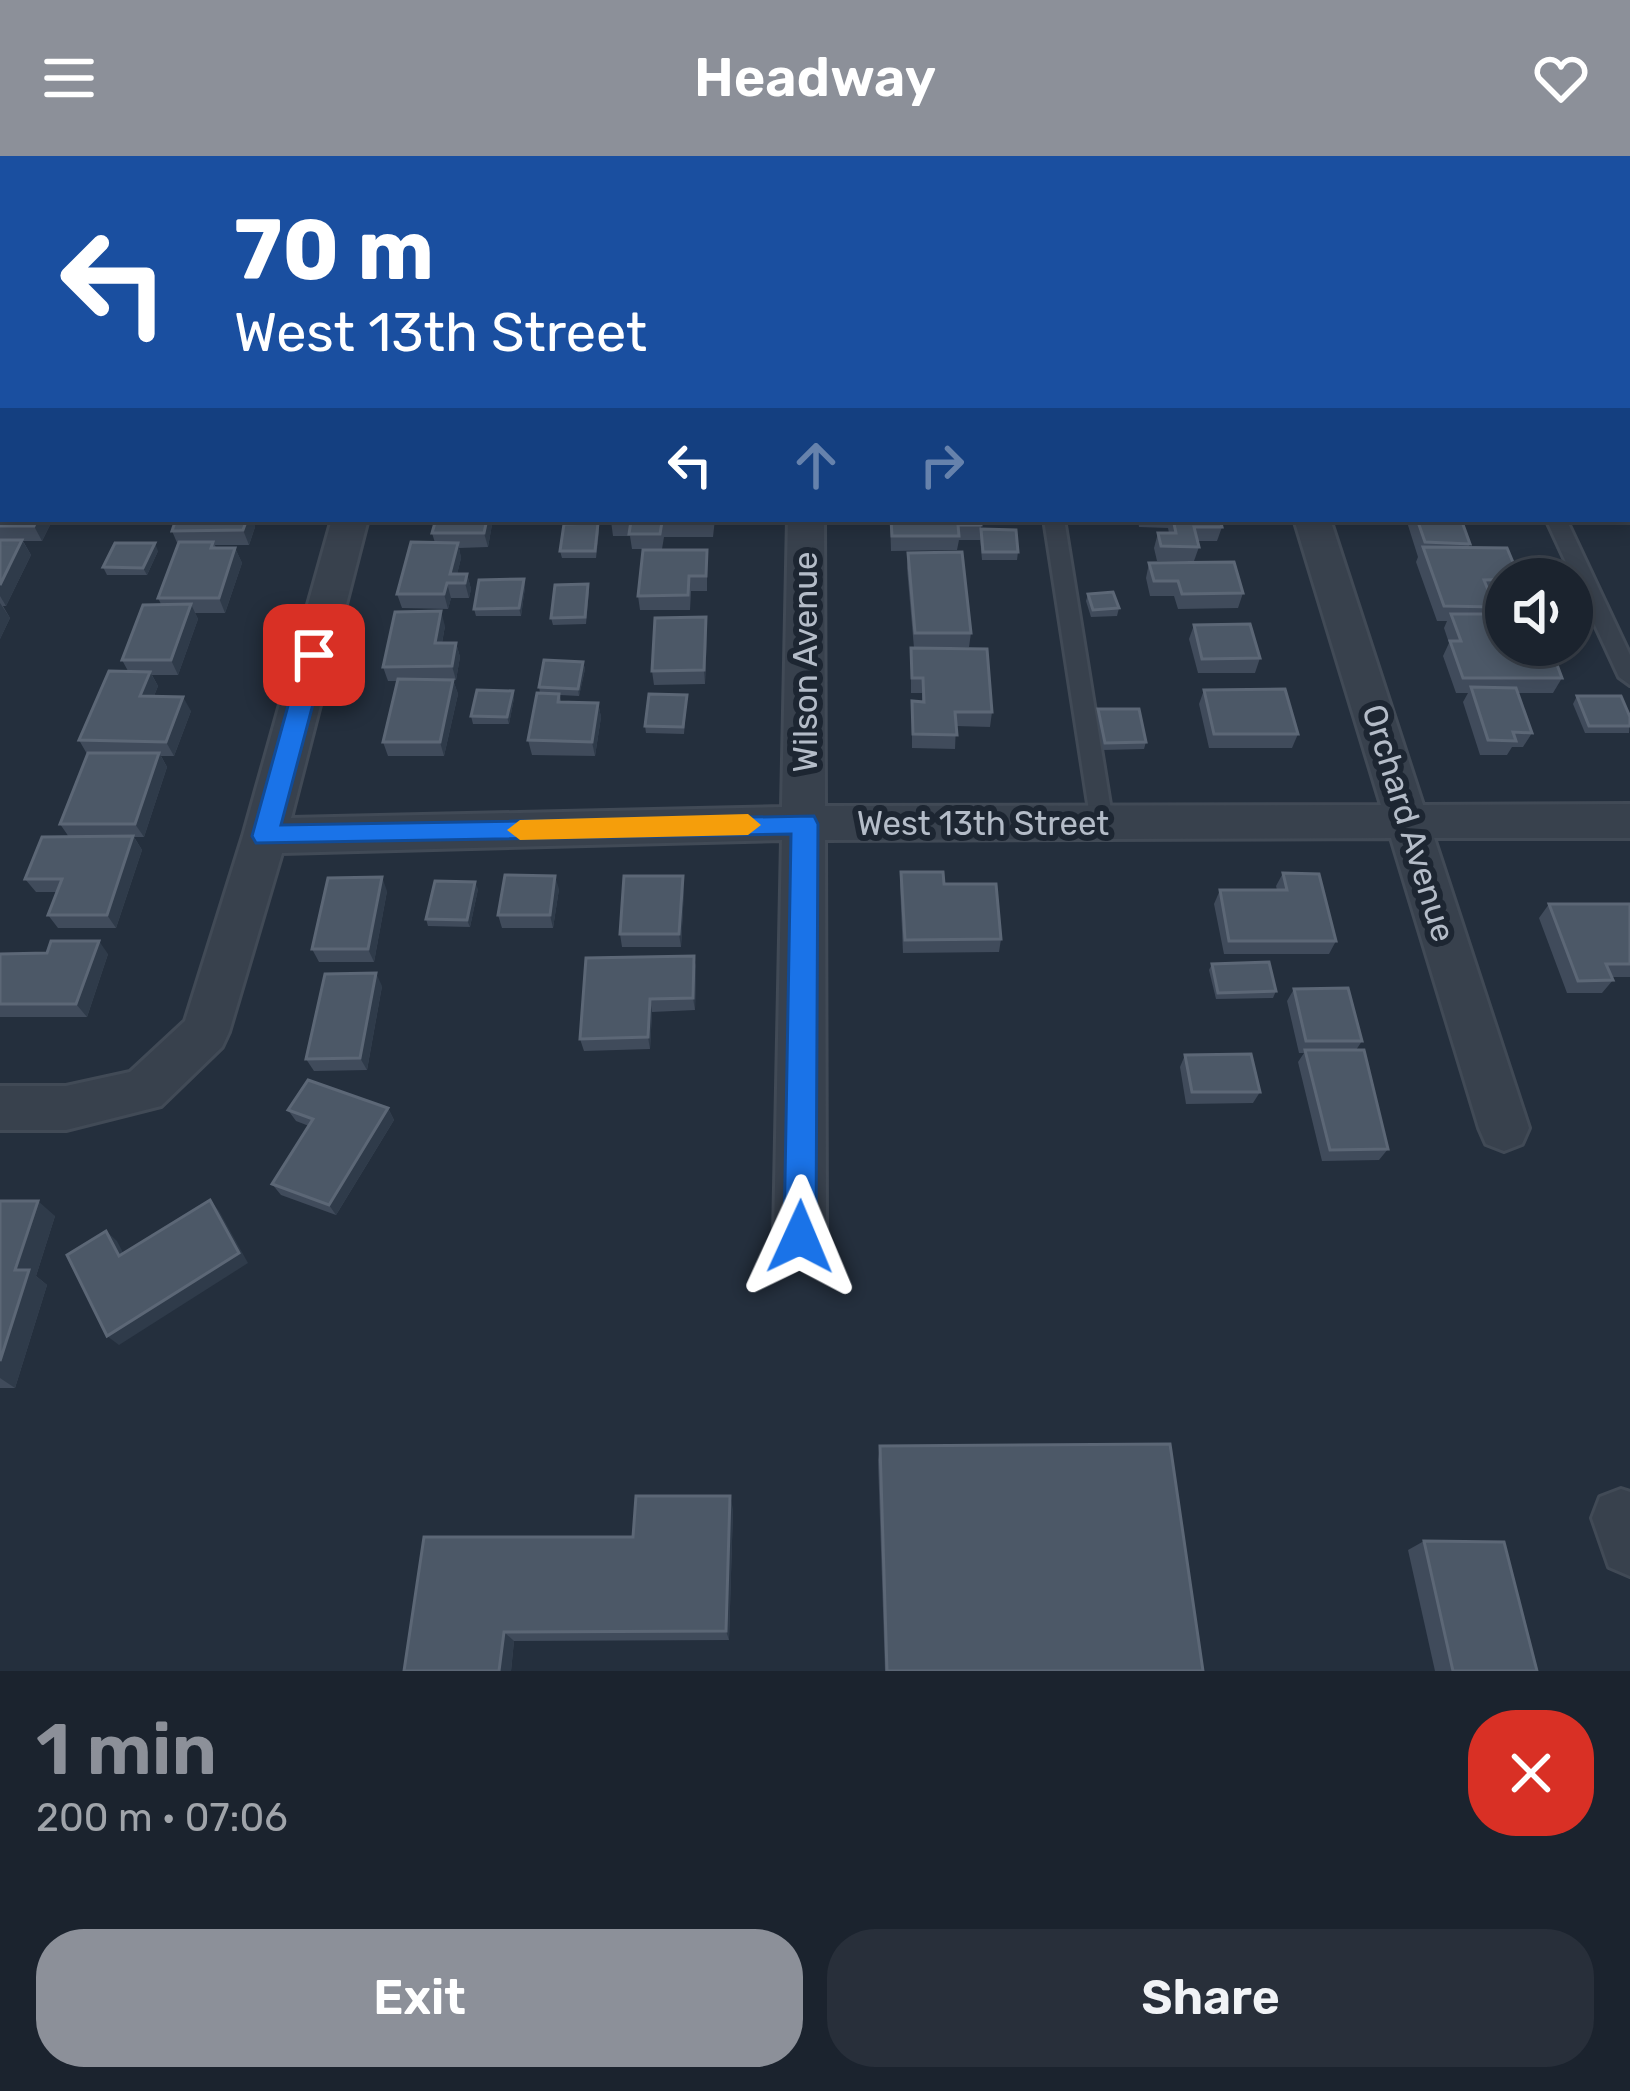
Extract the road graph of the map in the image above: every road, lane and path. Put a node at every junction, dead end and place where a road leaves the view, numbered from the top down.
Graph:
1 (349, 522) edge
2 (806, 522) edge
3 (1054, 522) edge
4 (1313, 522) edge
5 (1557, 522) edge
6 (1630, 677) edge
7 (1630, 821) edge
8 (1102, 823) junction
9 (1410, 823) junction
10 (805, 824) junction
11 (265, 836) junction
12 (0, 1108) edge
13 (1504, 1128) dead end
14 (800, 1237) dead end

1 - 11 street
2 - 10 street, Wilson Avenue
3 - 8 lane
4 - 9 street, Orchard Avenue
5 - 6 lane
7 - 9 street, West 13th Street
8 - 9 street, West 13th Street
8 - 10 street, West 13th Street
9 - 13 street, Orchard Avenue
10 - 11 street, West 13th Street
10 - 14 street, Wilson Avenue
11 - 12 street

